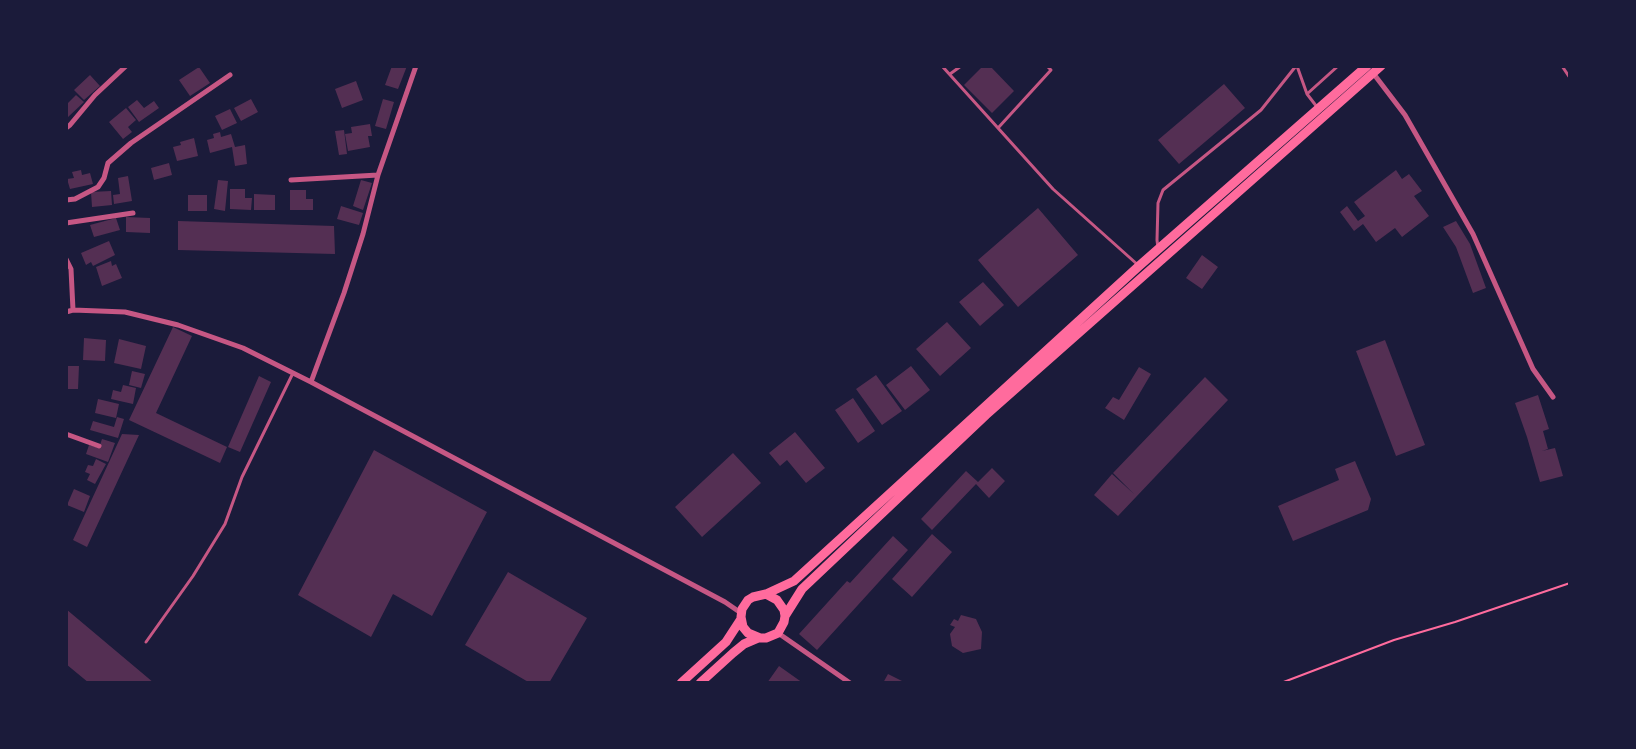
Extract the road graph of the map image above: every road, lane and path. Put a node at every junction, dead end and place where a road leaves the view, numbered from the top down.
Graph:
1 (126, 66) edge
2 (416, 66) edge
3 (942, 66) edge
4 (961, 66) edge
5 (1047, 66) edge
6 (1296, 66) edge
7 (1338, 66) edge
8 (1381, 66) edge
9 (1562, 66) edge
10 (1370, 70) edge
11 (230, 75) dead end
12 (950, 75) junction
13 (1570, 78) edge
14 (1307, 94) junction
15 (1318, 109) junction
16 (66, 128) edge
17 (998, 128) junction
18 (378, 175) junction
19 (291, 180) dead end
20 (66, 200) edge
21 (133, 213) dead end
22 (66, 223) edge
23 (1158, 250) junction
24 (66, 259) edge
25 (1140, 266) junction
26 (73, 310) junction
27 (66, 312) edge
28 (292, 373) junction
29 (311, 382) junction
30 (1553, 397) dead end
31 (66, 434) edge
32 (99, 446) dead end
33 (1570, 583) edge
34 (765, 594) junction
35 (742, 612) junction
36 (785, 616) junction
37 (778, 633) junction
38 (758, 638) junction
39 (146, 642) dead end
40 (681, 683) edge
41 (700, 683) edge
42 (850, 683) edge
43 (1281, 683) edge

1 - 16 street
2 - 18 street
3 - 12 lane
4 - 12 lane
5 - 17 lane
6 - 14 lane
6 - 23 lane
7 - 14 lane
8 - 10 main road
9 - 13 lane
10 - 15 main road
10 - 30 street
10 - 36 main road
11 - 20 street
12 - 17 lane
14 - 15 lane
15 - 23 main road
17 - 25 lane
18 - 19 street
18 - 29 street
21 - 22 street
23 - 25 main road
24 - 26 street
25 - 34 main road
26 - 27 street
26 - 28 street
28 - 29 street
28 - 39 lane
29 - 35 street
31 - 32 street
33 - 43 path
34 - 35 main road
34 - 36 main road
35 - 38 main road
35 - 40 main road
36 - 37 main road
37 - 38 main road
37 - 42 street
38 - 41 main road

